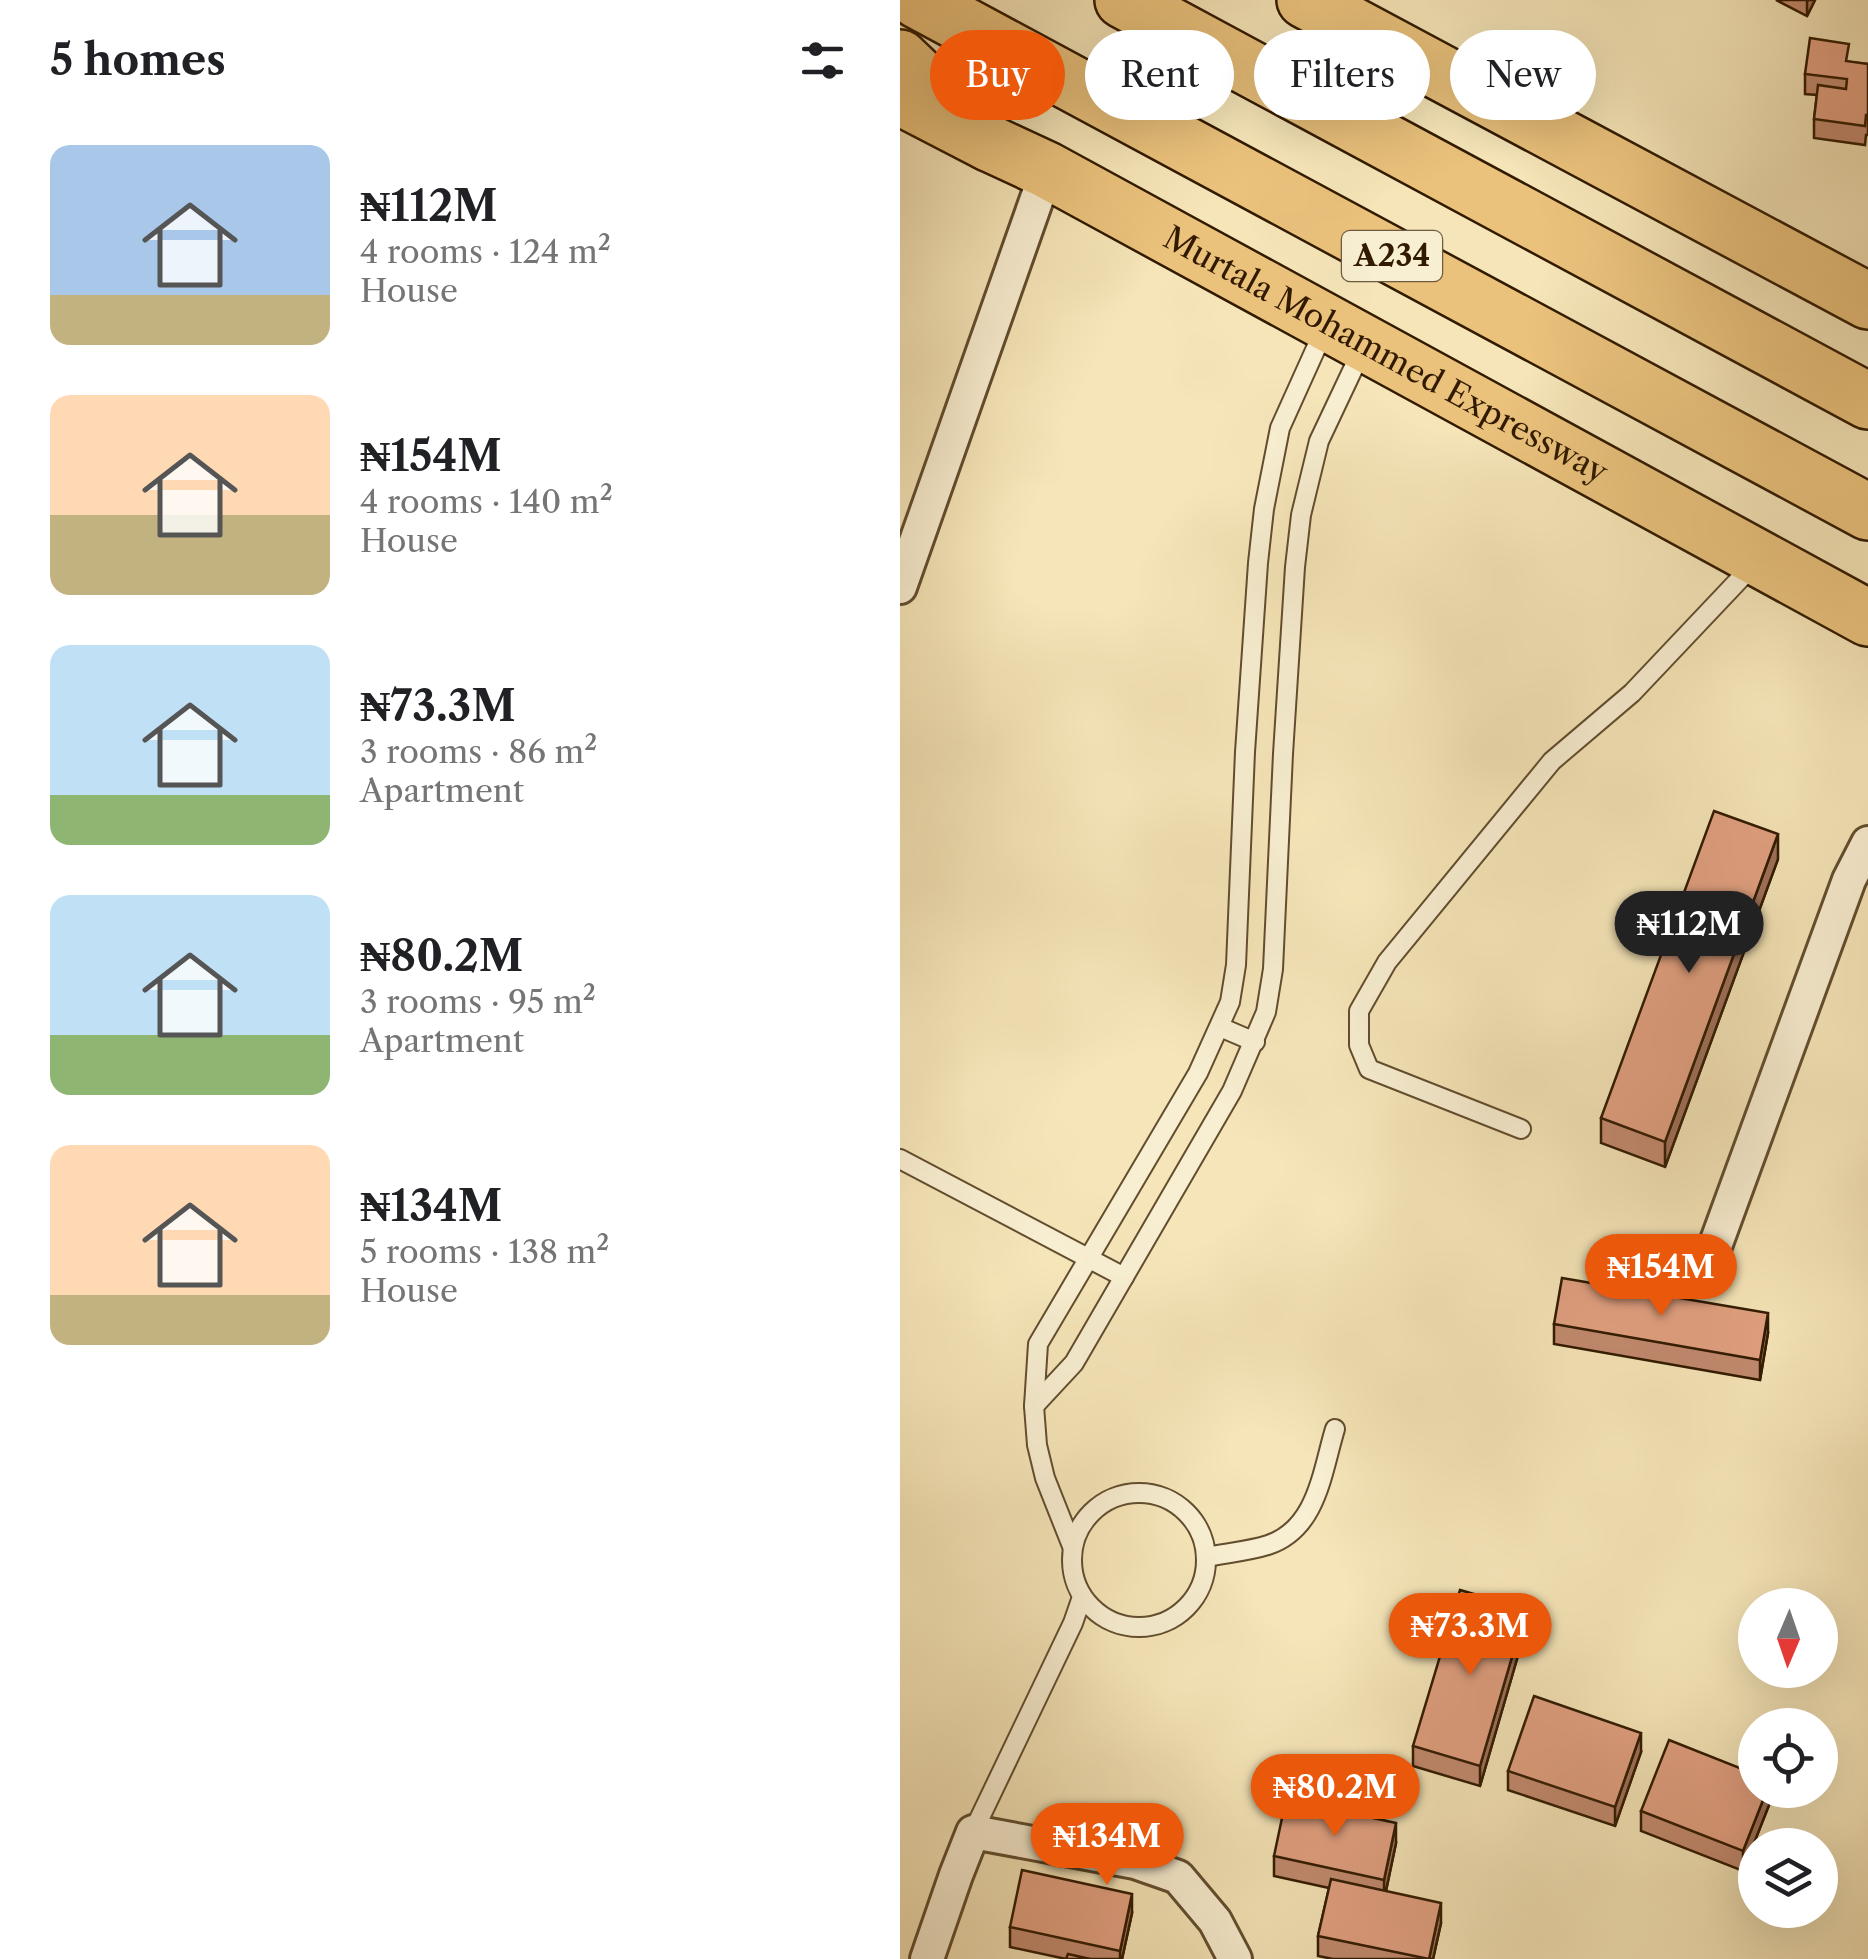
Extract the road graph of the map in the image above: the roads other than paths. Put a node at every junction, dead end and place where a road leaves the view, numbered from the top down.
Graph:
1 (917, 0) edge
2 (1122, 0) edge
3 (1305, 0) edge
4 (900, 58) edge
5 (900, 97) edge
6 (989, 143) junction
7 (1047, 170) junction
8 (1868, 301) edge
9 (1347, 332) junction
10 (1868, 401) edge
11 (1868, 512) edge
12 (1760, 558) junction
13 (900, 587) edge
14 (1868, 618) edge
15 (1868, 843) edge
16 (1220, 1026) junction
17 (1255, 1042) junction
18 (1521, 1129) dead end
19 (900, 1159) edge
20 (1714, 1249) dead end
21 (1088, 1258) junction
22 (1124, 1277) junction
23 (1034, 1406) junction
24 (1335, 1429) dead end
25 (1072, 1546) junction
26 (1207, 1557) junction
27 (1082, 1597) junction
28 (974, 1832) junction
29 (928, 1959) edge
30 (1235, 1959) edge

1 - 11 highway, A234
2 - 10 highway
3 - 8 highway
4 - 6 highway
5 - 6 highway, Murtala Mohammed Expressway
6 - 7 highway, Murtala Mohammed Expressway
7 - 9 highway, Murtala Mohammed Expressway
7 - 13 street
9 - 12 highway, Murtala Mohammed Expressway
9 - 16 lane
9 - 17 lane
12 - 14 highway, Murtala Mohammed Expressway
12 - 18 lane
15 - 20 street
16 - 17 lane
16 - 21 lane
17 - 22 lane
19 - 21 lane
21 - 22 lane
21 - 23 lane
22 - 23 lane
23 - 25 lane
24 - 26 lane
25 - 26 lane
25 - 27 lane
26 - 27 lane
27 - 28 lane
28 - 29 street
28 - 30 street

